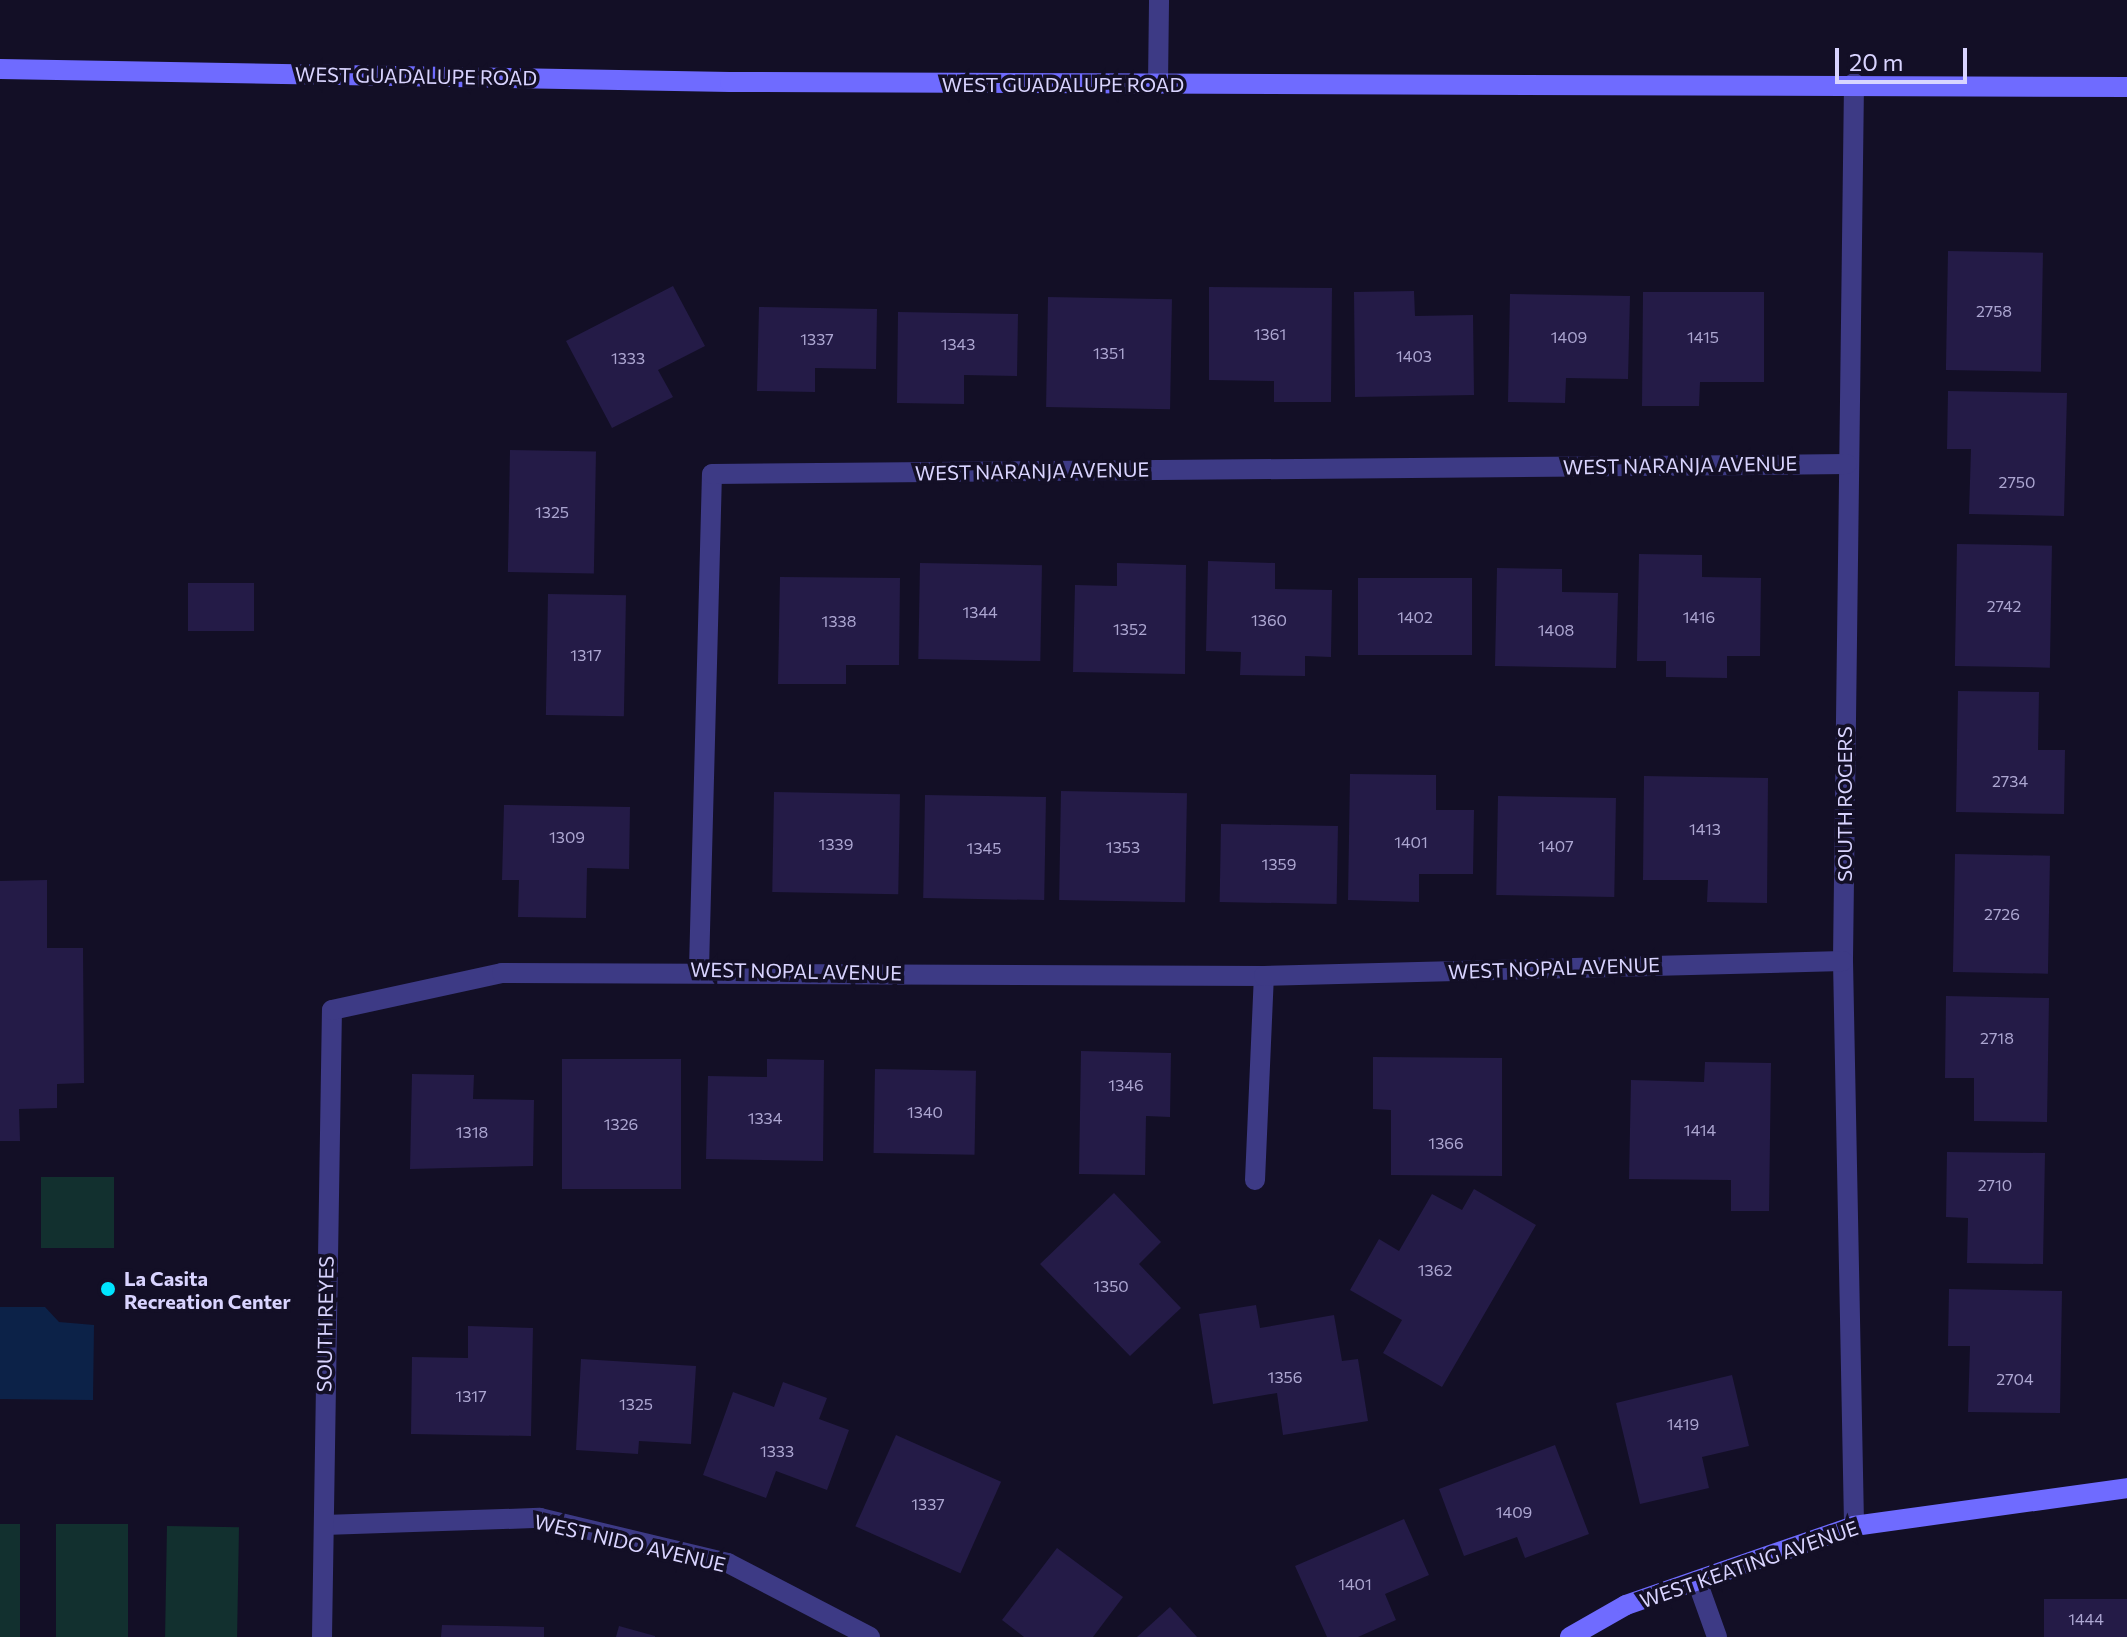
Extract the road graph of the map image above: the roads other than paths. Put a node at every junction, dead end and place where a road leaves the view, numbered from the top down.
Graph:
1 (1159, 0) edge
2 (0, 69) edge
3 (1854, 83) junction
4 (1158, 84) junction
5 (2127, 87) edge
6 (1847, 464) junction
7 (1843, 961) junction
8 (699, 969) junction
9 (1264, 976) junction
10 (332, 1010) joint
11 (1255, 1180) dead end
12 (2127, 1488) edge
13 (324, 1525) junction
14 (1854, 1526) junction
15 (1697, 1581) junction
16 (322, 1637) edge
17 (870, 1637) edge
18 (1570, 1637) edge
19 (1717, 1637) edge

1 - 4 street
2 - 4 main road, WEST GUADALUPE ROAD
3 - 4 main road, WEST GUADALUPE ROAD
3 - 5 main road, WEST GUADALUPE ROAD
3 - 6 street, SOUTH ROGERS
6 - 7 street, SOUTH ROGERS
6 - 8 street, WEST NARANJA AVENUE
7 - 9 street, WEST NOPAL AVENUE
7 - 14 street, SOUTH ROGERS
8 - 9 street, WEST NOPAL AVENUE
8 - 10 street, WEST NOPAL AVENUE
9 - 11 street
10 - 13 street, SOUTH REYES
12 - 14 main road, WEST KEATING AVENUE
13 - 16 street, SOUTH REYES
13 - 17 street, WEST NIDO AVENUE
14 - 15 main road, WEST KEATING AVENUE
15 - 18 main road, WEST KEATING AVENUE
15 - 19 street

